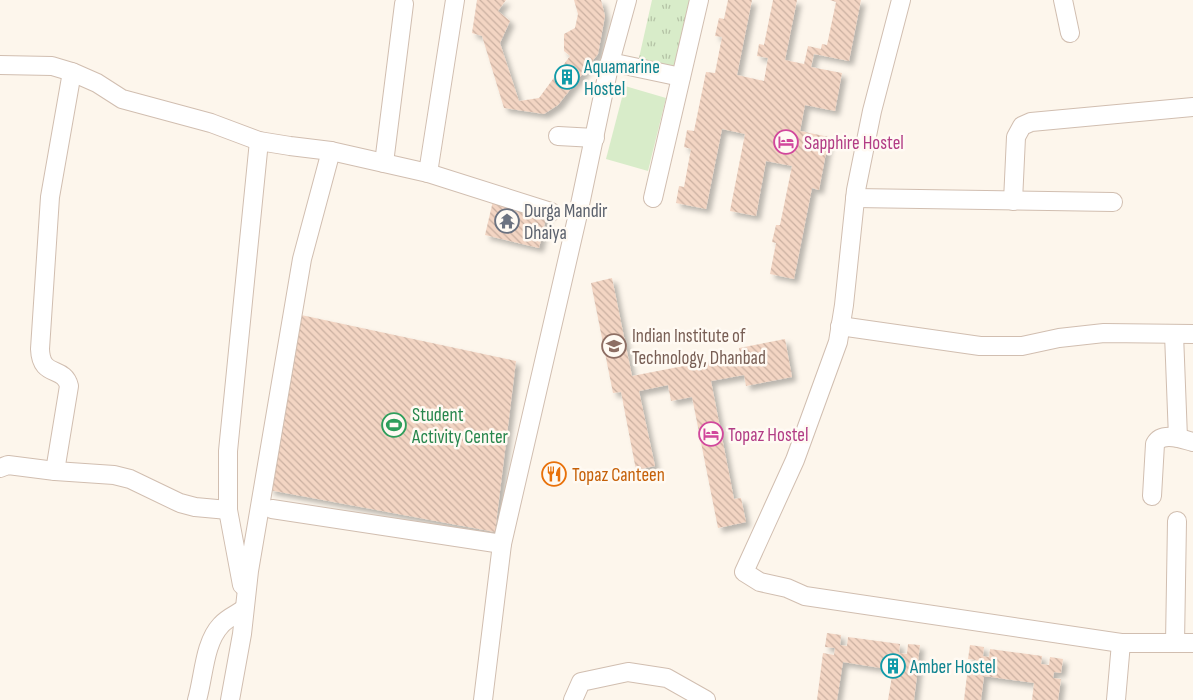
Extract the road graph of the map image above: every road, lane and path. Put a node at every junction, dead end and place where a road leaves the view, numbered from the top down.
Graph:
1 (455, 0) edge
2 (628, 0) edge
3 (699, 0) edge
4 (901, 0) edge
5 (1063, 0) edge
6 (404, 4) dead end
7 (1070, 33) dead end
8 (610, 62) junction
9 (0, 65) edge
10 (72, 72) junction
11 (681, 77) junction
12 (1193, 107) edge
13 (558, 136) dead end
14 (594, 138) junction
15 (258, 141) junction
16 (332, 150) junction
17 (384, 163) junction
18 (428, 173) junction
19 (653, 198) dead end
20 (855, 198) junction
21 (1013, 201) junction
22 (1113, 202) dead end
23 (551, 212) dead end
24 (840, 326) junction
25 (1174, 334) junction
26 (1193, 334) edge
27 (1185, 440) edge
28 (0, 468) edge
29 (55, 471) junction
30 (1152, 496) dead end
31 (272, 509) dead end
32 (228, 510) junction
33 (1177, 521) dead end
34 (502, 544) junction
35 (244, 605) junction
36 (1175, 643) junction
37 (1193, 643) edge
38 (1121, 644) junction
39 (197, 700) edge
40 (230, 700) edge
41 (482, 700) edge
42 (573, 700) edge
43 (706, 700) edge
44 (1116, 700) edge

1 - 18 street
2 - 8 street
3 - 11 street
4 - 20 street
5 - 7 street
6 - 17 street
8 - 11 street
8 - 14 street
9 - 10 street
10 - 15 street
10 - 29 street
11 - 19 street
12 - 21 street
13 - 14 street
14 - 34 street
15 - 16 street
15 - 32 street
16 - 17 street
16 - 35 street
17 - 18 street
18 - 23 street
20 - 21 street
20 - 24 street
21 - 22 street
24 - 25 street
24 - 38 street
25 - 26 street
25 - 27 street
27 - 30 street
28 - 29 street
29 - 32 street
31 - 34 street
32 - 35 street
33 - 36 street
34 - 41 street
35 - 39 street
35 - 40 street
36 - 37 street
36 - 38 street
38 - 44 street
42 - 43 street

